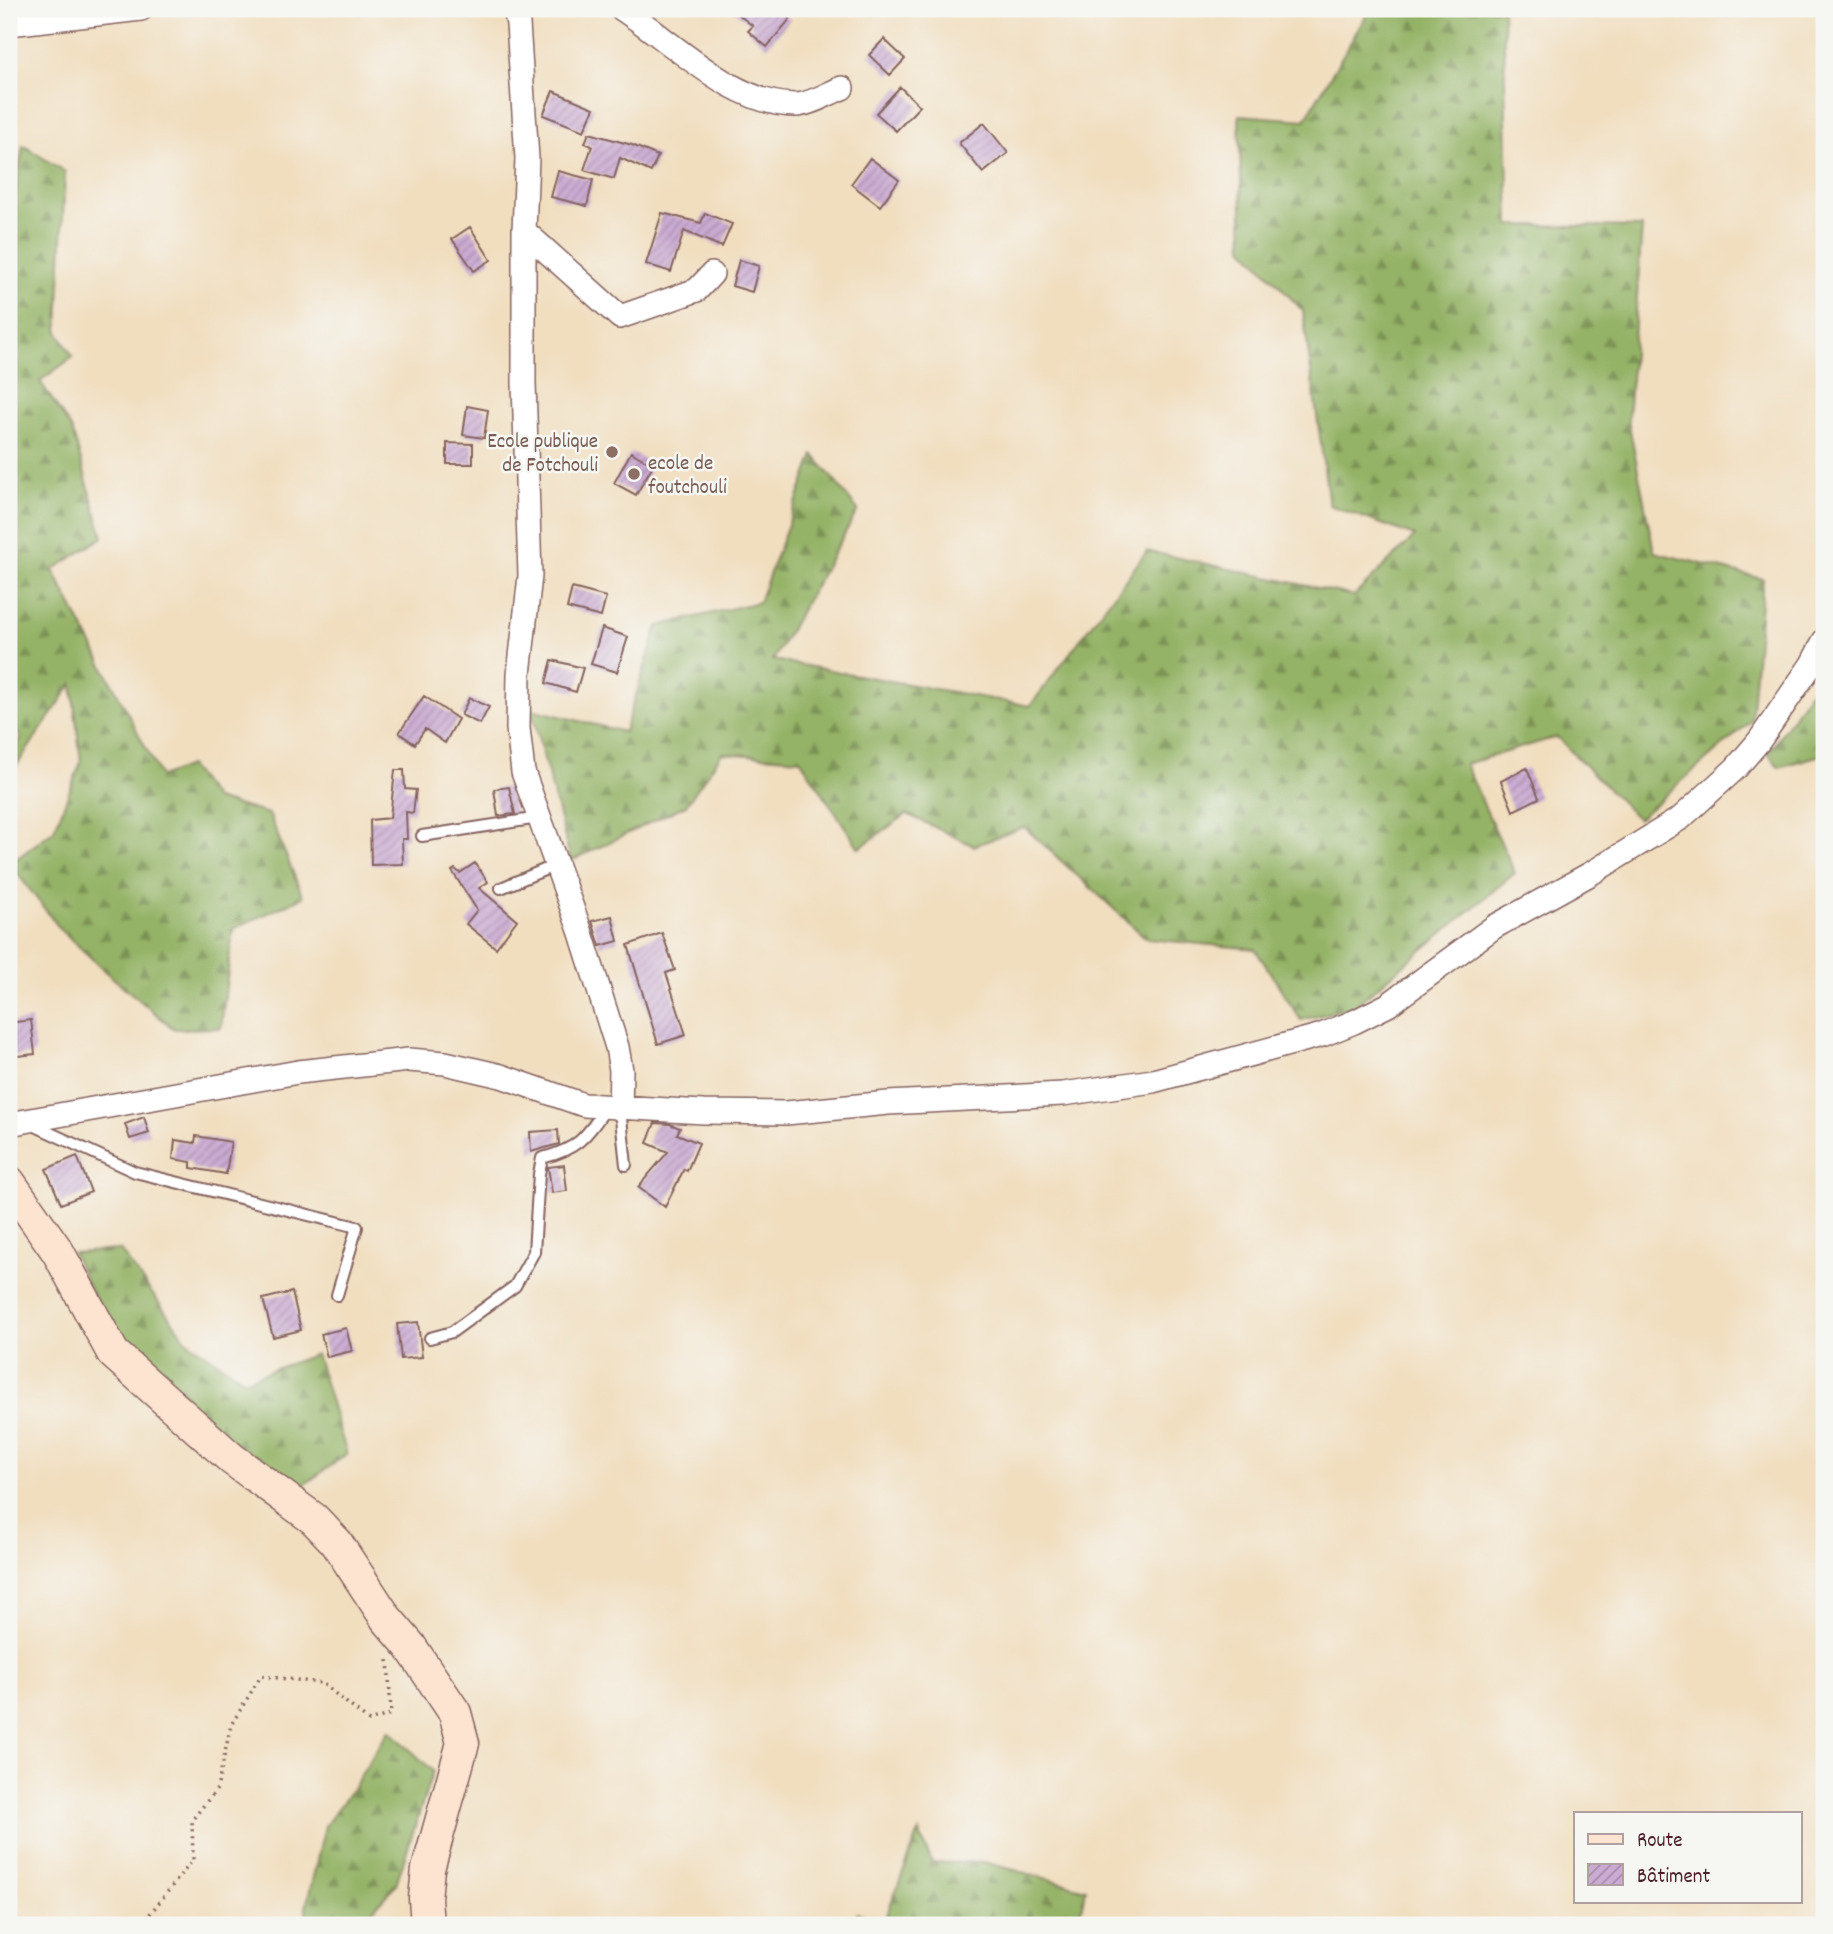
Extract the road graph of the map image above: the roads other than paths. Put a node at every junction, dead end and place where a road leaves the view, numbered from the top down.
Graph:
1 (141, 9) edge
2 (515, 9) edge
3 (622, 9) edge
4 (9, 24) edge
5 (842, 88) dead end
6 (524, 231) junction
7 (712, 274) dead end
8 (1824, 641) edge
9 (538, 818) junction
10 (422, 836) dead end
11 (556, 865) junction
12 (501, 888) dead end
13 (613, 1108) junction
14 (16, 1122) edge
15 (626, 1165) dead end
16 (9, 1182) edge
17 (337, 1295) dead end
18 (430, 1338) dead end
19 (427, 1925) edge

1 - 4 street
2 - 6 street
3 - 5 street
6 - 7 street
6 - 9 street
8 - 13 street
9 - 10 lane
9 - 11 street
11 - 12 lane
11 - 13 street
13 - 14 street
13 - 15 lane
13 - 18 lane
14 - 17 lane
16 - 19 street

